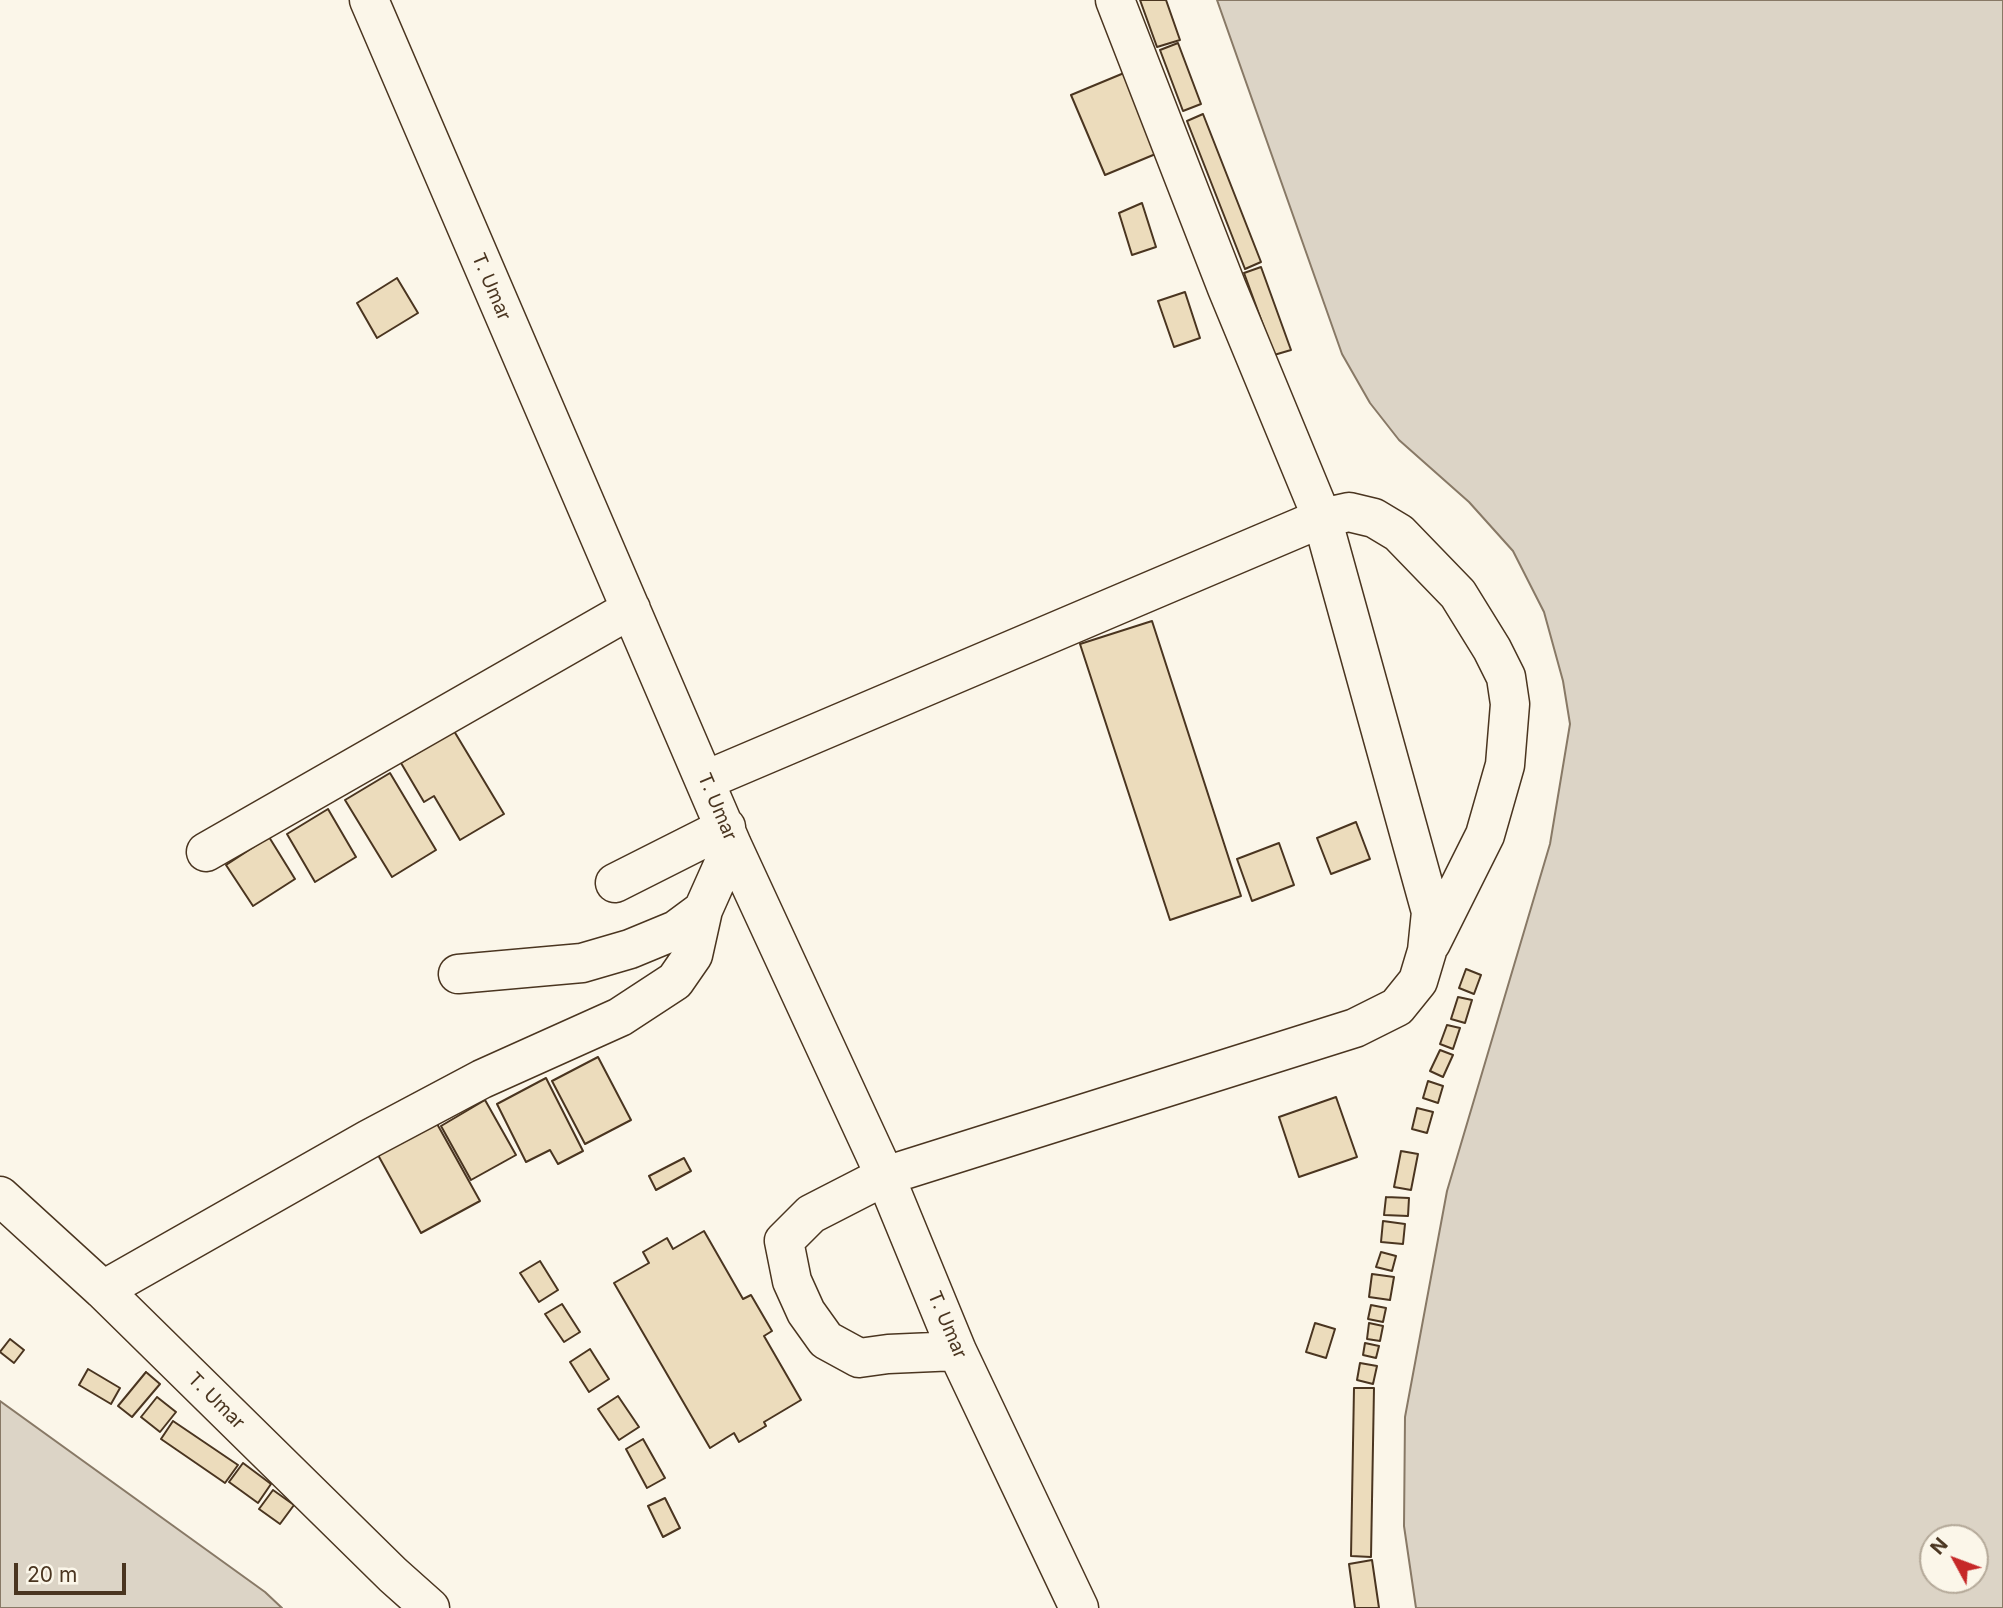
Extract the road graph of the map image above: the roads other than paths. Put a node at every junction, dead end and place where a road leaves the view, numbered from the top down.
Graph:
1 (369, 0) edge
2 (1115, 0) edge
3 (1322, 518) junction
4 (631, 609) junction
5 (705, 780) junction
6 (729, 836) junction
7 (206, 852) dead end
8 (615, 883) dead end
9 (703, 910) junction
10 (1427, 951) junction
11 (458, 974) dead end
12 (884, 1176) junction
13 (0, 1196) edge
14 (103, 1290) junction
15 (957, 1351) junction
16 (430, 1608) edge
17 (1079, 1608) edge

1 - 4 street, T. Umar
2 - 3 street
3 - 5 street
3 - 10 street
3 - 10 street
4 - 5 street, T. Umar
4 - 7 street
5 - 6 street, T. Umar
6 - 8 street
6 - 9 street
6 - 12 street, T. Umar
9 - 11 street
9 - 14 street
10 - 12 street
12 - 15 street, T. Umar
12 - 15 street
13 - 14 street, T. Umar
14 - 16 street, T. Umar
15 - 17 street, T. Umar

